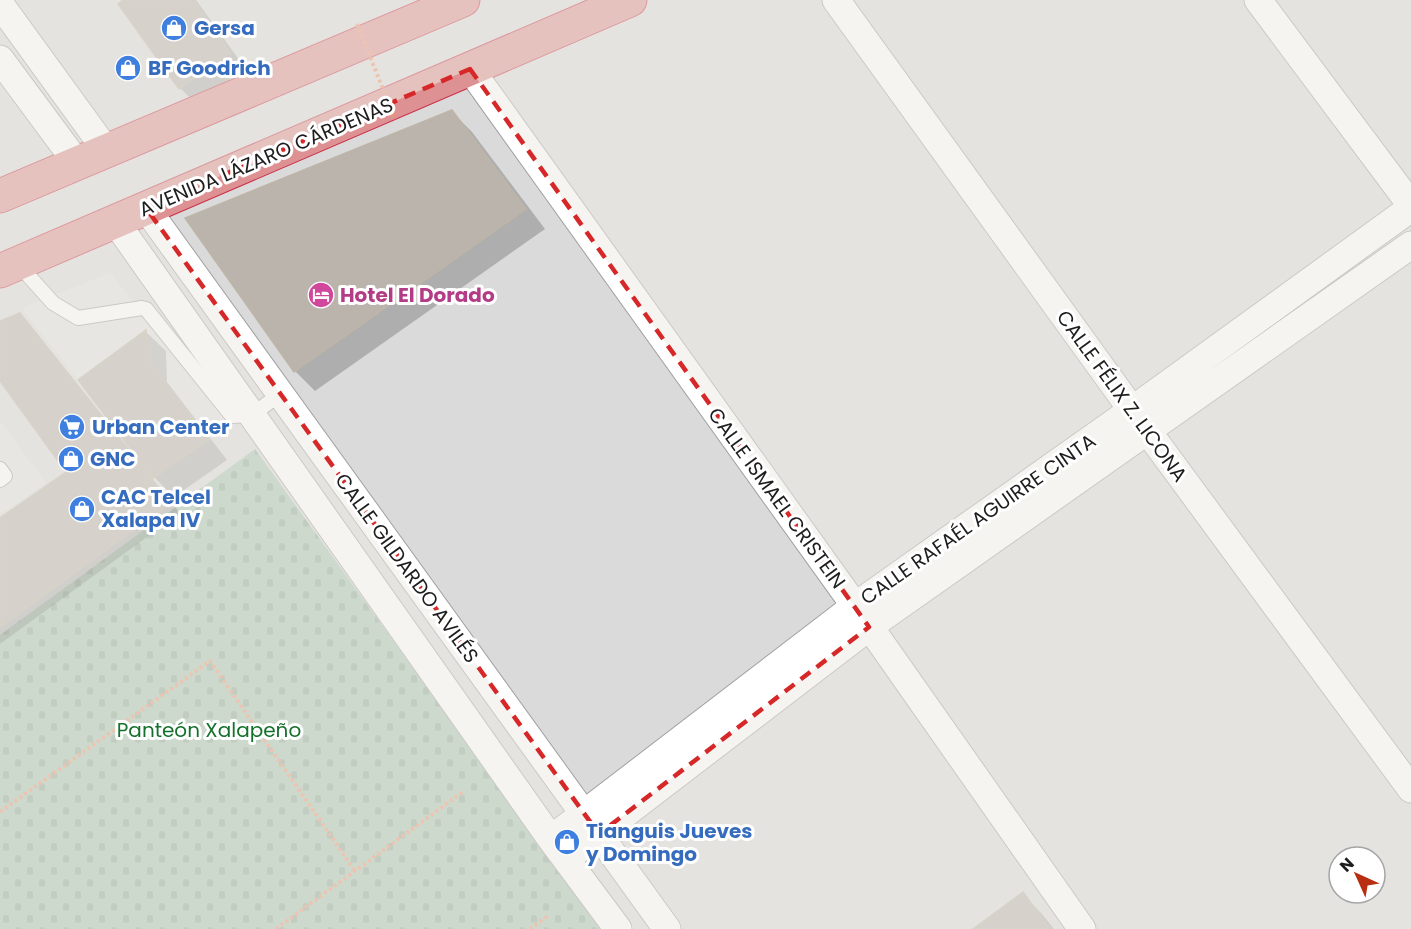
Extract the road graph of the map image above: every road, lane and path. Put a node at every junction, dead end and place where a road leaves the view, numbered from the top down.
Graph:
1 (463, 0) edge
2 (588, 0) edge
3 (630, 0) edge
4 (836, 0) edge
5 (1258, 0) edge
6 (0, 4) edge
7 (415, 9) edge
8 (357, 24) dead end
9 (531, 42) junction
10 (0, 59) edge
11 (470, 69) junction
12 (395, 119) dead end
13 (106, 150) junction
14 (77, 163) junction
15 (0, 196) edge
16 (1411, 206) edge
17 (146, 208) junction
18 (115, 221) junction
19 (1411, 245) edge
20 (9, 267) edge
21 (280, 394) junction
22 (252, 415) junction
23 (1140, 420) junction
24 (0, 469) edge
25 (0, 480) edge
26 (862, 617) junction
27 (503, 702) junction
28 (471, 726) junction
29 (1411, 789) edge
30 (464, 791) dead end
31 (0, 812) edge
32 (592, 824) junction
33 (558, 849) junction
34 (355, 871) junction
35 (548, 916) dead end
36 (276, 929) edge
37 (530, 929) edge
38 (618, 929) edge
39 (667, 929) edge
40 (1083, 929) edge

1 - 7 highway
2 - 9 highway, AVENIDA LÁZARO CÁRDENAS
3 - 9 highway, AVENIDA LÁZARO CÁRDENAS
4 - 23 street, CALLE FÉLIX Z. LICONA
5 - 16 street
6 - 13 street
7 - 13 highway
8 - 12 path, bridge
9 - 11 highway, AVENIDA LÁZARO CÁRDENAS
10 - 14 street
11 - 17 highway, AVENIDA LÁZARO CÁRDENAS
11 - 26 street, CALLE ISMAEL CRISTEIN
13 - 14 highway
14 - 15 highway
16 - 23 street, CALLE RAFAÉL AGUIRRE CINTA
17 - 18 highway, AVENIDA LÁZARO CÁRDENAS
17 - 21 street, CALLE GILDARDO AVILÉS
18 - 20 highway, AVENIDA LÁZARO CÁRDENAS
18 - 22 street, CALLE GILDARDO AVILÉS
19 - 23 street, CALLE RAFAÉL AGUIRRE CINTA
20 - 22 lane
21 - 22 lane
21 - 27 street, CALLE GILDARDO AVILÉS
22 - 28 street, CALLE GILDARDO AVILÉS
23 - 26 street, CALLE RAFAÉL AGUIRRE CINTA
23 - 29 street, CALLE FÉLIX Z. LICONA
24 - 25 lane
26 - 32 street, CALLE RAFAÉL AGUIRRE CINTA
26 - 40 street, CALLE ISMAEL CRISTEIN
27 - 28 street
27 - 32 street, CALLE GILDARDO AVILÉS
28 - 33 street, CALLE GILDARDO AVILÉS
30 - 34 path
31 - 34 path
32 - 33 street, CALLE RAFAÉL AGUIRRE CINTA
32 - 39 street, CALLE GILDARDO AVILÉS
33 - 38 street, CALLE GILDARDO AVILÉS
34 - 36 path
35 - 37 path

